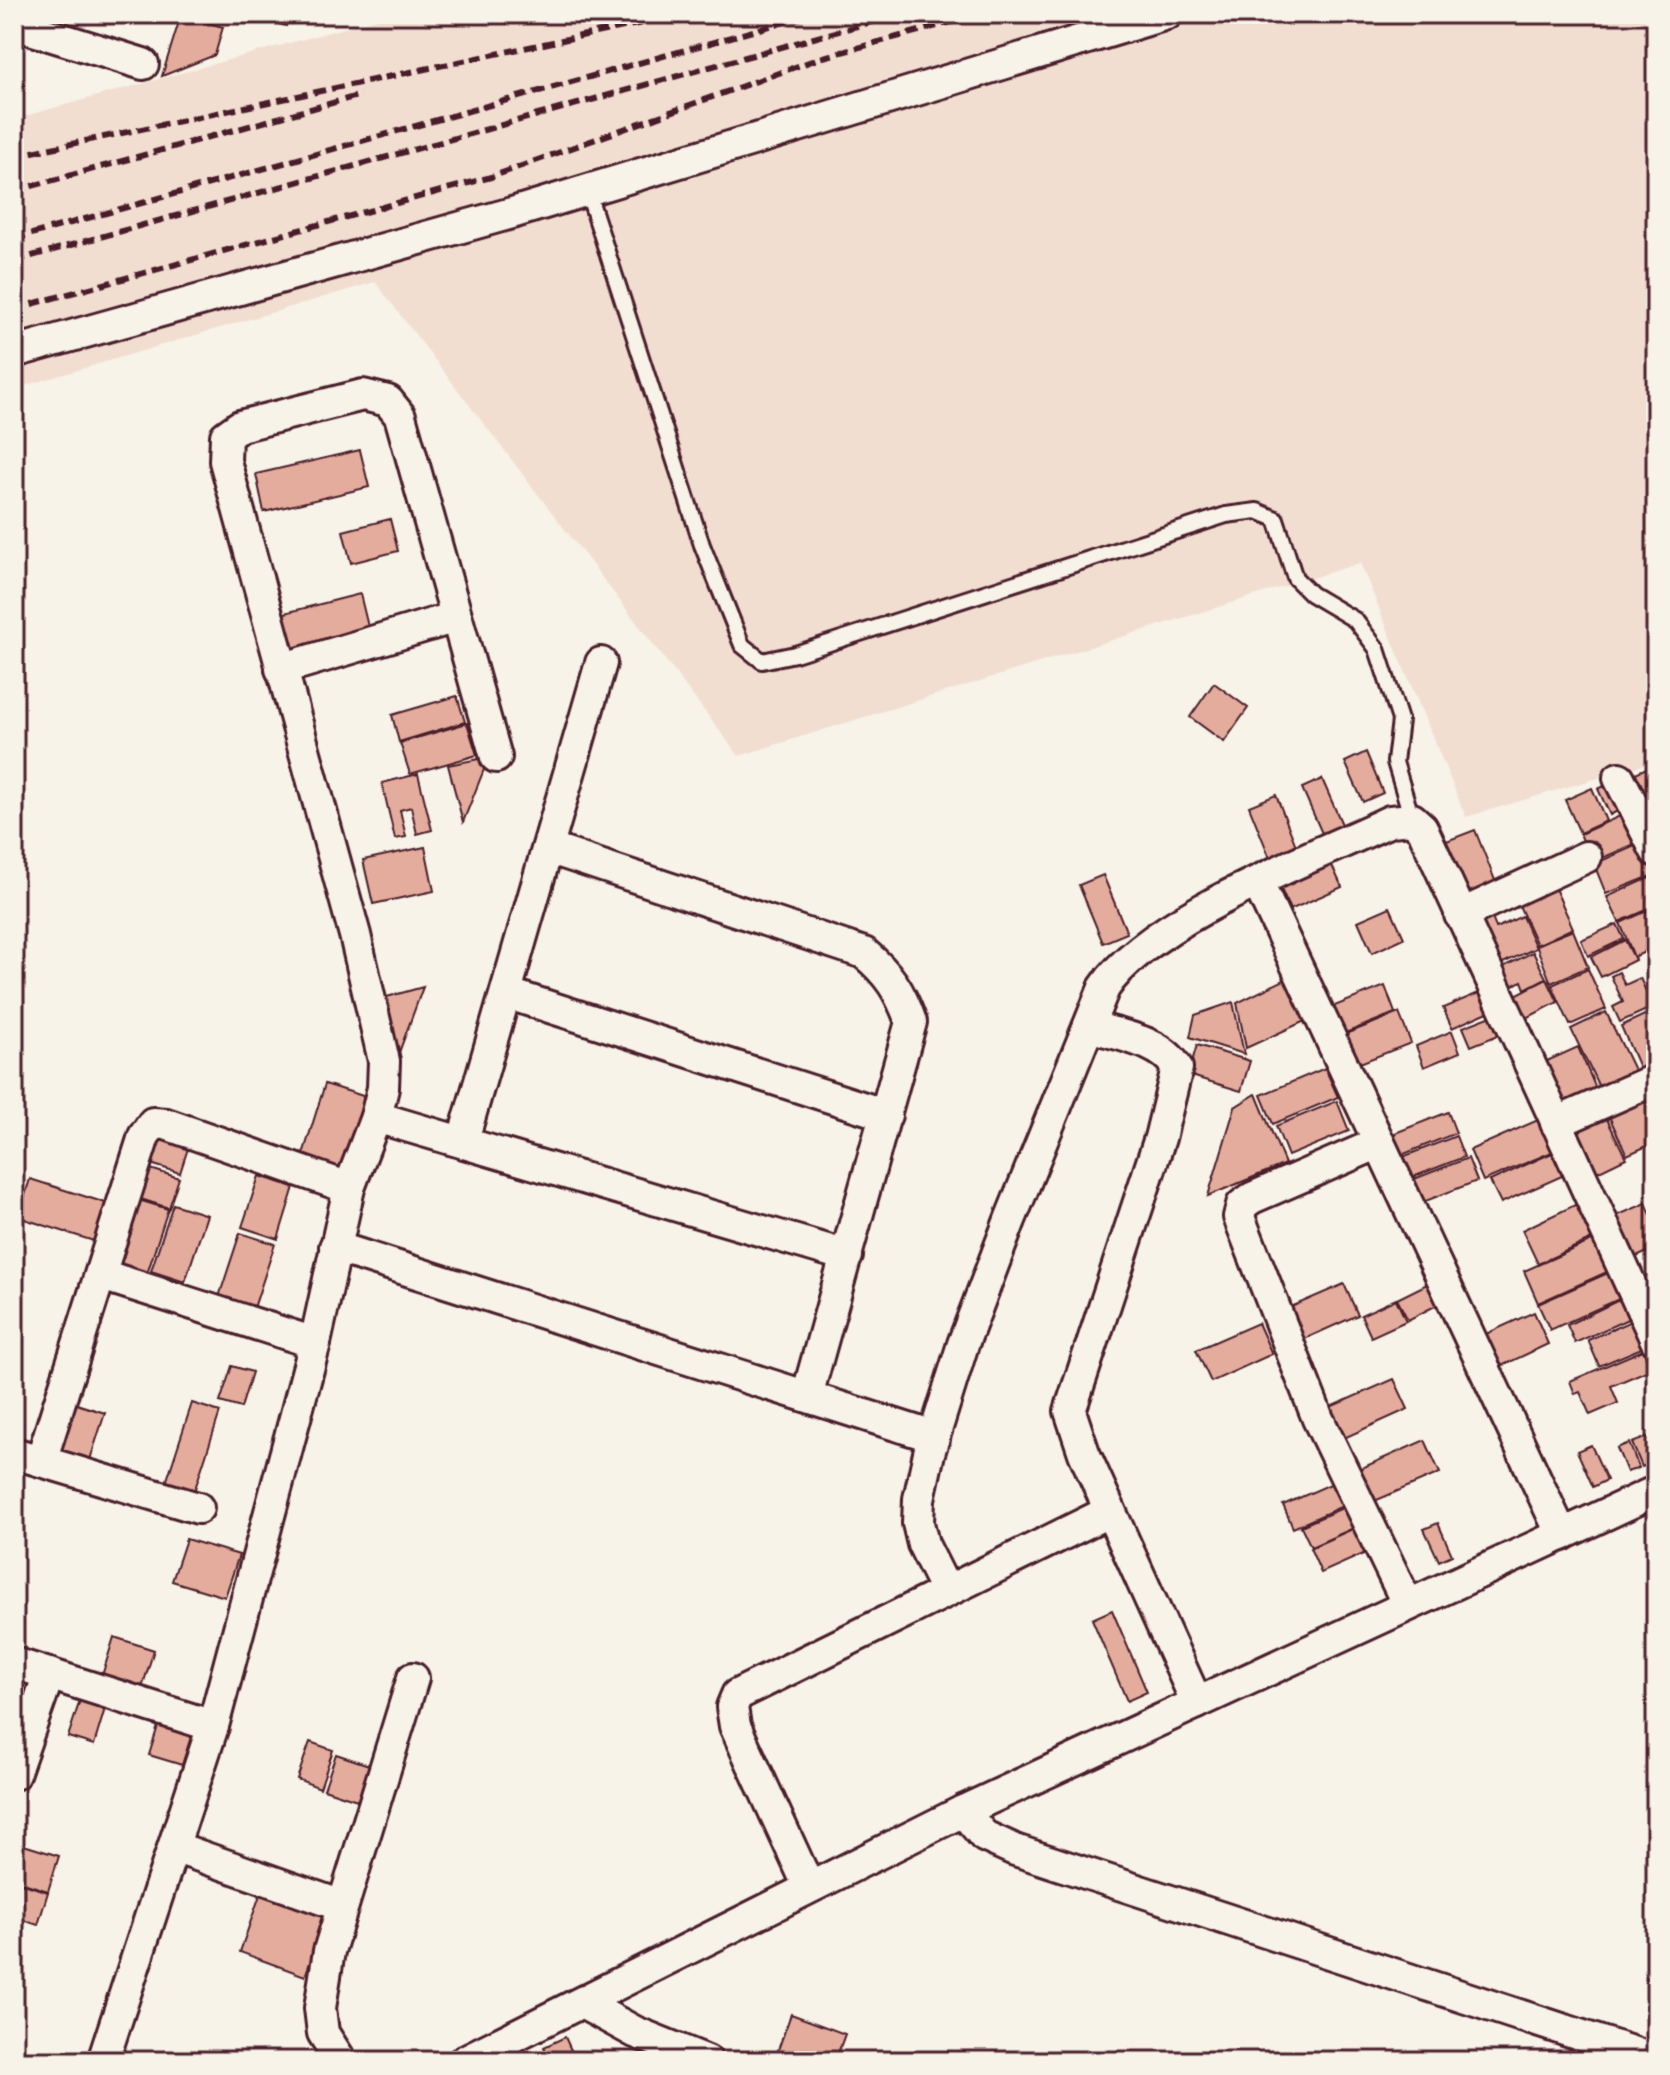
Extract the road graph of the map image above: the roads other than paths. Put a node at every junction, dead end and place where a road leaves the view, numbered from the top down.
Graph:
1 (1167, 14) edge
2 (14, 24) edge
3 (143, 64) dead end
4 (587, 190) junction
5 (14, 352) edge
6 (456, 617) junction
7 (601, 663) dead end
8 (281, 669) junction
9 (496, 757) dead end
10 (1619, 778) dead end
11 (1412, 819) junction
12 (548, 848) junction
13 (1656, 851) edge
14 (1586, 857) dead end
15 (1258, 883) junction
16 (1460, 915) junction
17 (506, 993) junction
18 (1089, 1026) junction
19 (1656, 1079) edge
20 (886, 1115) junction
21 (376, 1117) junction
22 (1556, 1123) junction
23 (463, 1140) junction
24 (1379, 1143) junction
25 (349, 1188) junction
26 (335, 1247) junction
27 (847, 1256) junction
28 (102, 1275) junction
29 (1652, 1322) edge
30 (315, 1343) junction
31 (807, 1396) junction
32 (934, 1437) junction
33 (27, 1457) edge
34 (1656, 1491) edge
35 (198, 1508) dead end
36 (1110, 1511) junction
37 (1562, 1535) junction
38 (946, 1590) junction
39 (1408, 1605) junction
40 (14, 1663) edge
41 (49, 1674) junction
42 (413, 1678) dead end
43 (1197, 1703) junction
44 (213, 1726) junction
45 (14, 1774) edge
46 (963, 1811) junction
47 (174, 1847) junction
48 (809, 1887) junction
49 (342, 1906) junction
50 (582, 2003) junction
51 (1656, 2060) edge
52 (103, 2061) edge
53 (341, 2061) edge
54 (464, 2061) edge
55 (707, 2061) edge

1 - 4 street
2 - 3 street
4 - 5 street
4 - 11 lane
6 - 8 street
6 - 8 street
6 - 9 street
7 - 12 street
8 - 21 street
10 - 13 street
11 - 15 street
11 - 16 street
12 - 17 street
12 - 20 street
14 - 16 street
15 - 18 street
15 - 24 street
16 - 22 street
17 - 20 street
17 - 23 street
18 - 32 street
18 - 36 street
19 - 22 street
20 - 27 street
21 - 23 street
21 - 25 street
22 - 29 street
23 - 27 street
24 - 37 street
24 - 39 street
25 - 26 street
25 - 28 street
26 - 30 street
26 - 31 street
27 - 31 street
28 - 30 street
28 - 33 street
30 - 44 street
31 - 32 street
32 - 38 street
33 - 35 street
34 - 37 street
36 - 38 street
36 - 43 street
37 - 39 street
38 - 48 street
39 - 43 street
40 - 41 street
41 - 44 street
41 - 45 street
42 - 49 street
43 - 46 street
44 - 47 street
46 - 48 street
46 - 51 street
47 - 49 street
47 - 52 street
48 - 50 street
49 - 53 street
50 - 54 street
50 - 55 street

